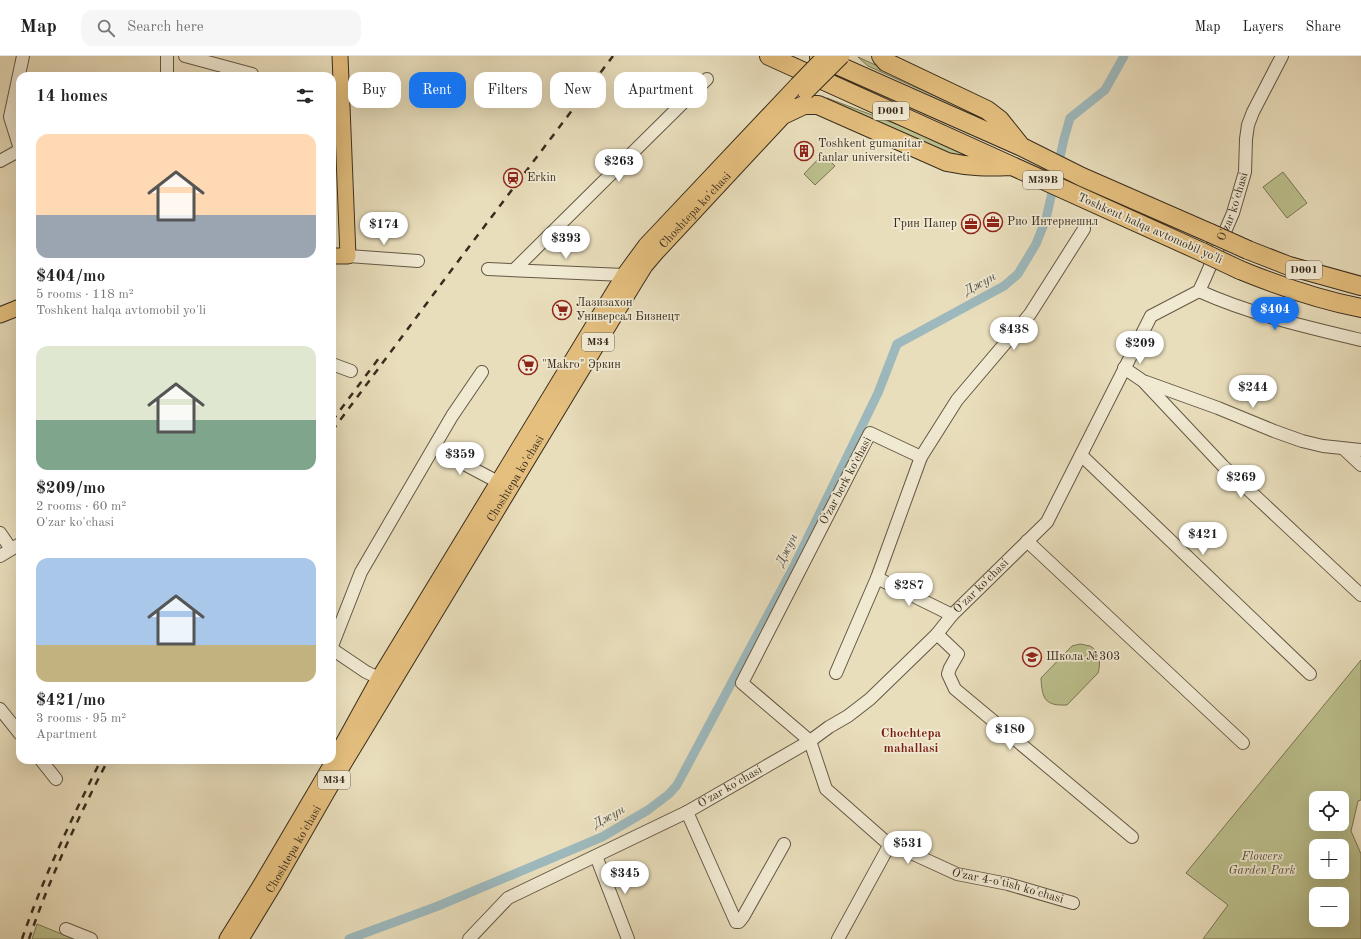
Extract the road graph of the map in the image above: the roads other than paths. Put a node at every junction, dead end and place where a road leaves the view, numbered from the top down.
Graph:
1 (23, 56) edge
2 (167, 56) edge
3 (185, 56) edge
4 (340, 56) edge
5 (769, 56) edge
6 (816, 56) edge
7 (825, 56) edge
8 (842, 56) edge
9 (1282, 56) edge
10 (880, 58) edge
11 (20, 72) edge
12 (167, 72) edge
13 (245, 72) edge
14 (802, 88) junction
15 (16, 89) edge
16 (678, 108) edge
17 (785, 114) junction
18 (16, 137) edge
19 (1022, 147) junction
20 (16, 152) edge
21 (0, 161) edge
22 (1013, 166) junction
23 (1074, 194) joint
24 (1084, 230) dead end
25 (336, 256) edge
26 (348, 256) junction
27 (418, 261) dead end
28 (488, 268) dead end
29 (514, 270) junction
30 (630, 278) junction
31 (1361, 286) edge
32 (1199, 291) junction
33 (1361, 308) edge
34 (16, 309) edge
35 (0, 315) edge
36 (1361, 340) edge
37 (336, 366) edge
38 (1124, 368) junction
39 (351, 372) dead end
40 (482, 372) dead end
41 (1144, 381) junction
42 (434, 448) junction
43 (1345, 450) junction
44 (1361, 450) edge
45 (1081, 455) junction
46 (921, 457) junction
47 (1361, 466) edge
48 (498, 482) junction
49 (0, 533) edge
50 (1027, 542) junction
51 (16, 546) edge
52 (0, 556) edge
53 (877, 578) junction
54 (1361, 595) edge
55 (952, 615) junction
56 (423, 619) junction
57 (937, 634) junction
58 (336, 637) edge
59 (336, 650) edge
60 (836, 673) dead end
61 (1310, 674) dead end
62 (379, 678) junction
63 (0, 709) edge
64 (16, 729) edge
65 (810, 742) junction
66 (1243, 743) dead end
67 (336, 756) edge
68 (44, 764) edge
69 (332, 764) edge
70 (56, 779) dead end
71 (687, 812) junction
72 (1132, 837) dead end
73 (784, 844) dead end
74 (890, 844) junction
75 (596, 856) junction
76 (1073, 903) dead end
77 (66, 929) dead end
78 (91, 939) edge
79 (227, 939) edge
80 (241, 939) edge
81 (469, 939) edge
82 (628, 939) edge
83 (838, 939) edge

1 - 11 street
2 - 12 street
3 - 13 street
4 - 26 main road
5 - 22 highway, Toshkent halqa avtomobil yo'li / D001
6 - 19 highway, Toshkent halqa avtomobil yo'li / D001
7 - 14 main road, Choshtepa ko'chasi / M34, bridge
8 - 14 main road, Choshtepa ko'chasi / M34, bridge
9 - 32 street, O'zar ko'chasi
10 - 19 highway
14 - 17 main road, Choshtepa ko'chasi / M34
14 - 30 main road, Choshtepa ko'chasi / M34
15 - 18 street
16 - 29 street
17 - 22 highway
17 - 30 main road, Choshtepa ko'chasi / M34
19 - 31 highway, Toshkent halqa avtomobil yo'li / D001, bridge
20 - 21 street
22 - 23 highway, Toshkent halqa avtomobil yo'li / M39B
23 - 33 highway, Toshkent halqa avtomobil yo'li / D001, bridge
24 - 46 street
25 - 26 main road
26 - 27 street
28 - 29 street
29 - 30 street
30 - 48 main road, Choshtepa ko'chasi / M34
30 - 56 main road, Choshtepa ko'chasi / M34
32 - 36 street
32 - 38 street, O'zar ko'chasi
34 - 35 main road
37 - 39 street
38 - 41 street
38 - 45 street, O'zar ko'chasi
40 - 42 street
41 - 43 street
41 - 54 street
42 - 48 street
42 - 58 street
43 - 44 street
43 - 47 street
45 - 50 street, O'zar ko'chasi
45 - 61 street
46 - 53 street
46 - 65 street, Oʻzar berk koʻchasi
48 - 56 main road, Choshtepa ko'chasi / M34
49 - 51 street
50 - 55 street, O'zar ko'chasi
50 - 66 street
51 - 52 street
53 - 55 street
53 - 60 street
55 - 57 street, O'zar ko'chasi
56 - 62 main road, Choshtepa ko'chasi / M34
56 - 80 main road, Choshtepa ko'chasi / M34
57 - 65 street, O'zar ko'chasi
57 - 72 street
59 - 62 street
62 - 67 main road, Choshtepa ko'chasi / M34
63 - 64 street
65 - 71 street, O'zar ko'chasi
65 - 74 street, O'zar 4-o'tish ko'chasi
68 - 70 street
69 - 79 main road, Choshtepa ko'chasi / M34
71 - 73 street
71 - 75 street, O'zar ko'chasi
74 - 76 street, O'zar 4-o'tish ko'chasi
74 - 83 street
75 - 81 street, O'zar ko'chasi
75 - 82 street
77 - 78 street

